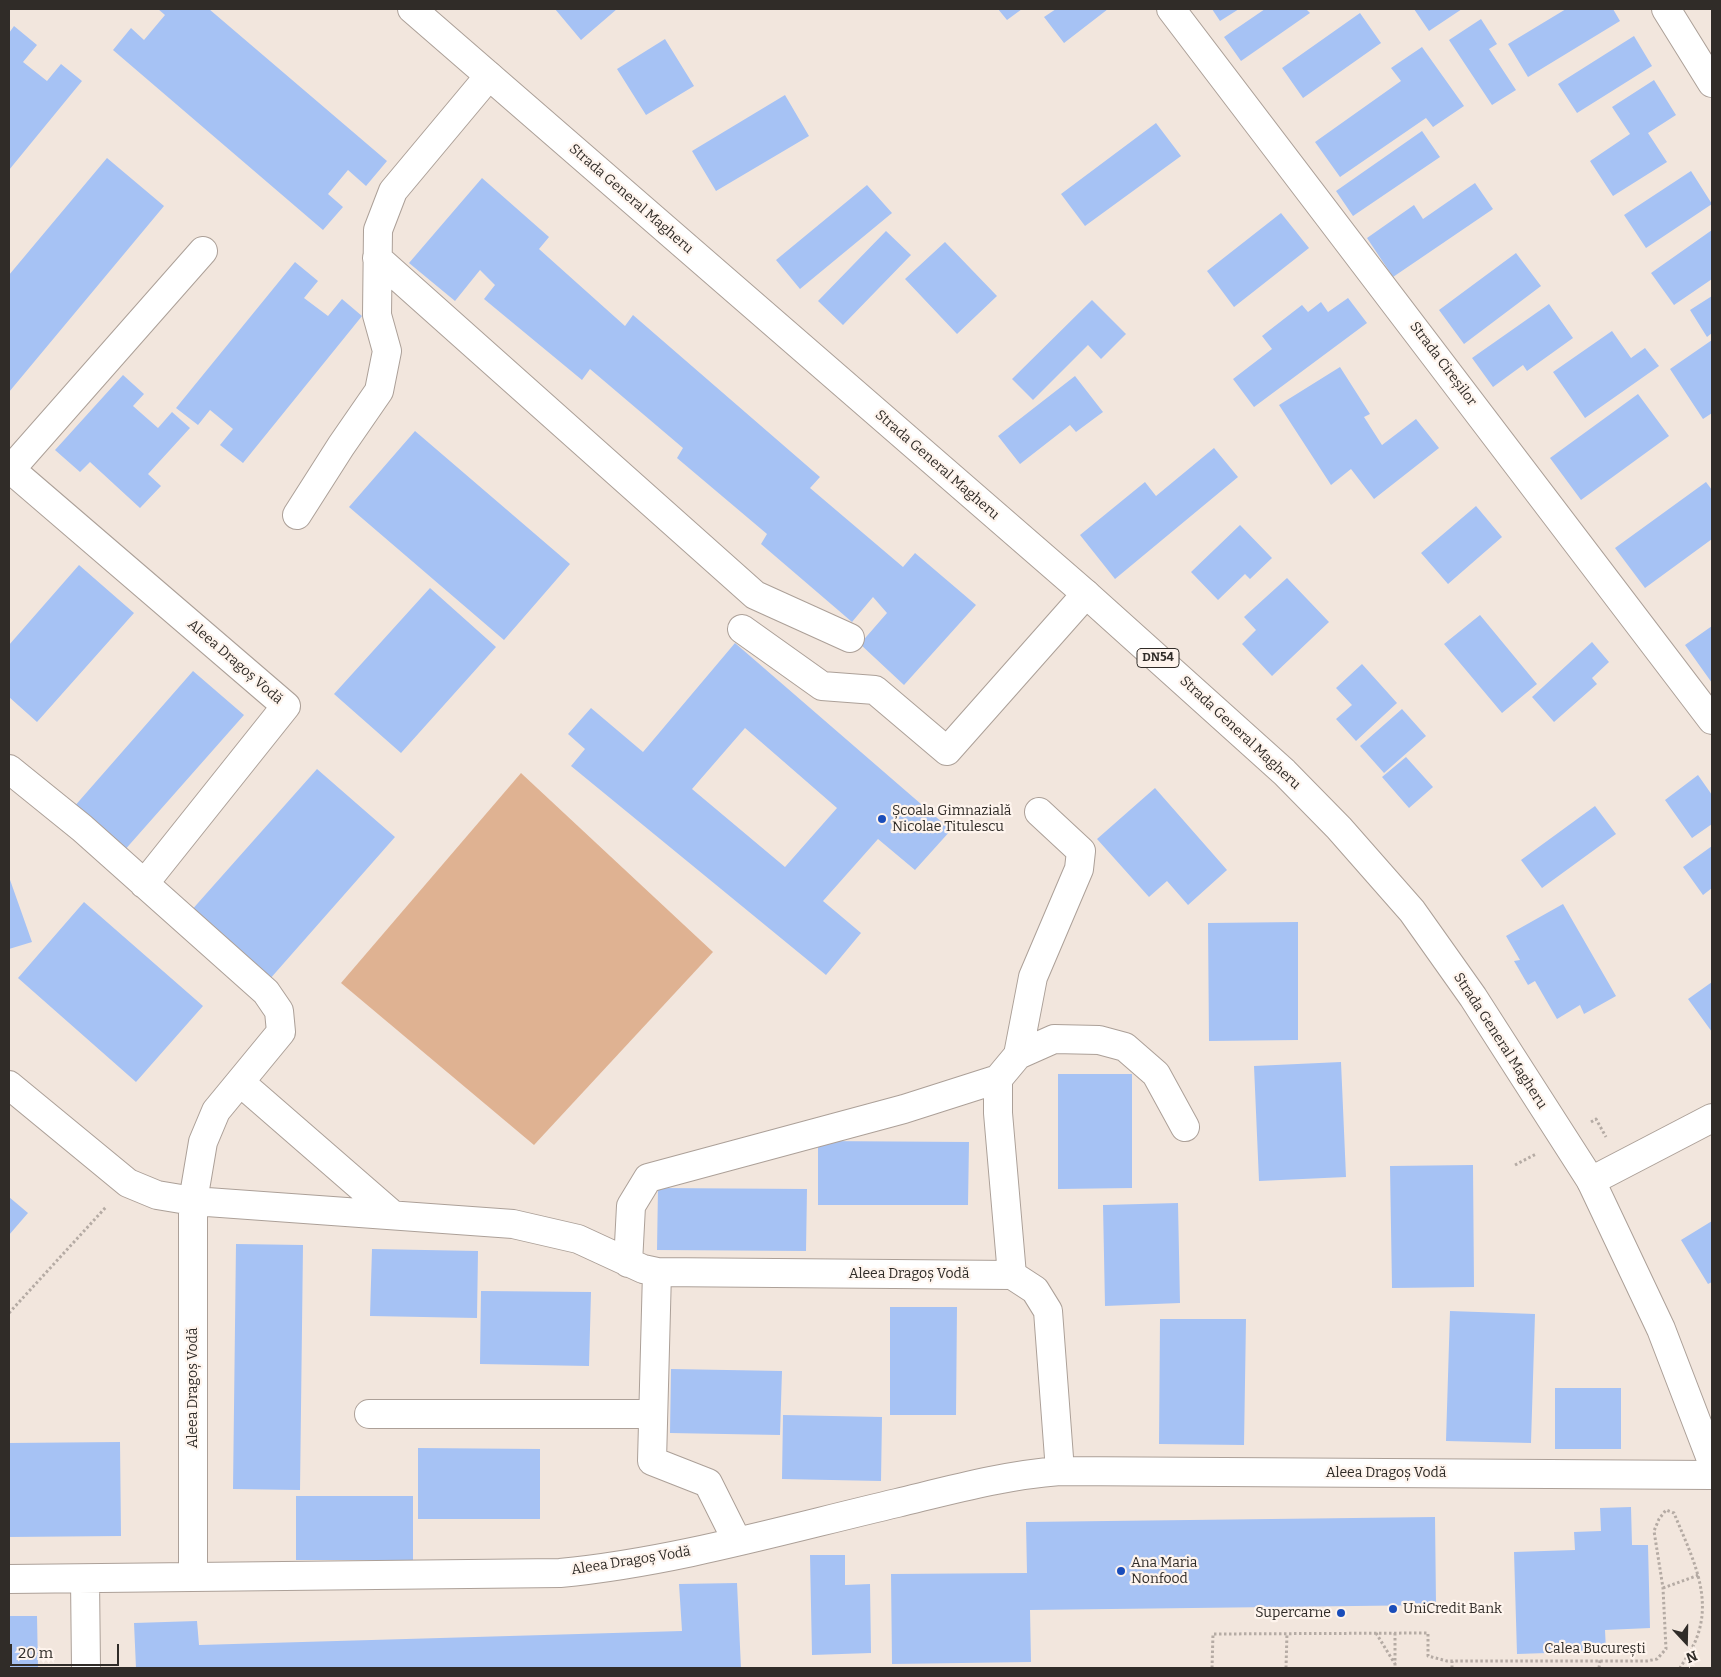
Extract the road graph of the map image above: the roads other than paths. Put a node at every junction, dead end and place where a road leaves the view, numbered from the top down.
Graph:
1 (412, 9) edge
2 (1171, 9) edge
3 (1666, 9) edge
4 (489, 76) junction
5 (1712, 83) edge
6 (203, 252) dead end
7 (377, 258) junction
8 (10, 468) edge
9 (298, 515) dead end
10 (1086, 594) junction
11 (742, 629) dead end
12 (850, 638) dead end
13 (1712, 720) edge
14 (9, 769) edge
15 (1039, 812) dead end
16 (144, 884) junction
17 (1018, 1054) junction
18 (998, 1080) junction
19 (240, 1082) junction
20 (9, 1085) edge
21 (1712, 1118) edge
22 (1185, 1127) dead end
23 (1591, 1181) junction
24 (193, 1201) junction
25 (393, 1215) junction
26 (628, 1263) junction
27 (657, 1272) junction
28 (1012, 1275) junction
29 (370, 1414) dead end
30 (654, 1414) junction
31 (1712, 1462) edge
32 (1060, 1471) junction
33 (1712, 1475) edge
34 (736, 1541) junction
35 (193, 1576) junction
36 (85, 1578) junction
37 (9, 1579) edge
38 (86, 1668) edge

1 - 4 street, Strada General Magheru / DN54
2 - 13 street, Strada Cireșilor
3 - 5 street
4 - 7 street
4 - 10 street, Strada General Magheru / DN54
6 - 8 street, Aleea Dragoș Vodă
7 - 9 street
7 - 12 street
8 - 16 street, Aleea Dragoș Vodă
10 - 11 street
10 - 23 street, Strada General Magheru / DN54
14 - 16 street, Aleea Dragoș Vodă
15 - 17 street
16 - 19 street, Aleea Dragoș Vodă
17 - 18 street
17 - 22 street
18 - 26 street
18 - 28 street
19 - 24 street, Aleea Dragoș Vodă
19 - 25 street
20 - 24 street, Aleea Dragoș Vodă
21 - 23 street
23 - 31 street, Strada General Magheru / DN54
24 - 25 street, Aleea Dragoș Vodă
24 - 35 street, Aleea Dragoș Vodă
25 - 26 street, Aleea Dragoș Vodă
26 - 27 street, Aleea Dragoș Vodă
27 - 28 street, Aleea Dragoș Vodă
27 - 30 street
28 - 32 street
29 - 30 street
30 - 34 street
32 - 33 street, Aleea Dragoș Vodă
32 - 34 street, Aleea Dragoș Vodă
34 - 35 street, Aleea Dragoș Vodă
35 - 36 street, Aleea Dragoș Vodă
36 - 37 street, Aleea Dragoș Vodă
36 - 38 street

